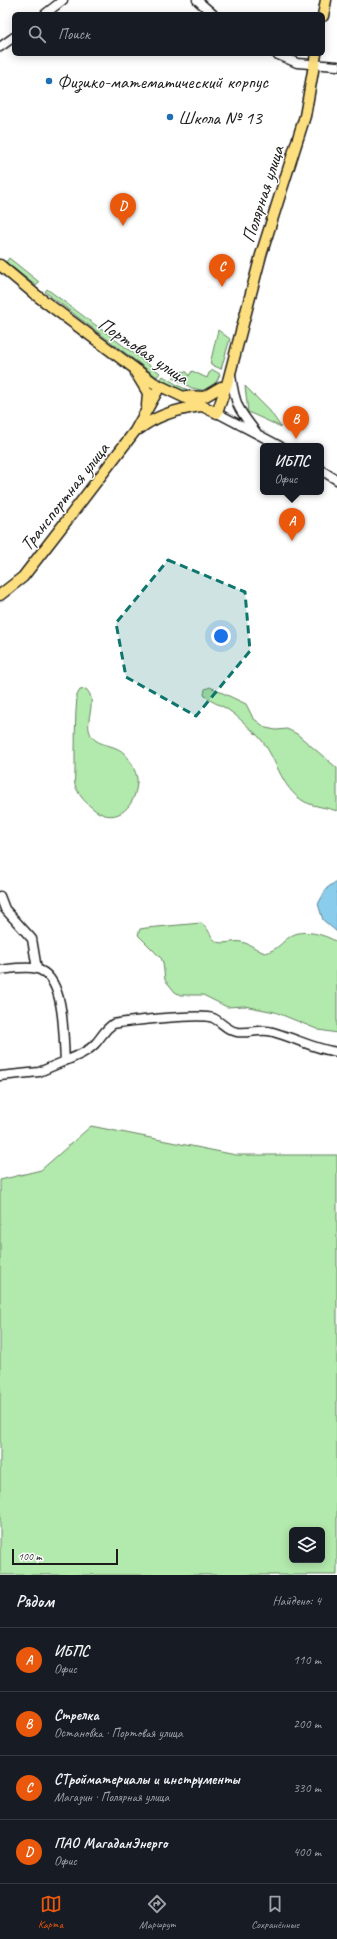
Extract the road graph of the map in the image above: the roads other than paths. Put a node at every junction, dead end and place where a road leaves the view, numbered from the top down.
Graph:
1 (63, 0) edge
2 (197, 0) edge
3 (326, 0) edge
4 (48, 12) edge
5 (211, 12) edge
6 (324, 12) edge
7 (12, 38) edge
8 (0, 47) edge
9 (281, 56) edge
10 (316, 56) edge
11 (314, 64) junction
12 (337, 66) edge
13 (0, 265) edge
14 (127, 363) junction
15 (230, 373) junction
16 (160, 386) junction
17 (221, 387) junction
18 (178, 395) junction
19 (201, 406) junction
20 (145, 413) junction
21 (217, 413) junction
22 (135, 431) junction
23 (258, 434) junction
24 (274, 443) edge
25 (324, 472) edge
26 (337, 480) edge
27 (0, 595) edge
28 (0, 896) edge
29 (37, 968) junction
30 (0, 970) edge
31 (337, 1052) edge
32 (65, 1061) junction
33 (0, 1076) edge

1 - 4 street
2 - 5 street
3 - 6 main road
7 - 8 street
9 - 11 street
10 - 11 main road, Полярная улица
11 - 12 street
11 - 15 main road, Полярная улица
13 - 14 main road, Портовая улица
14 - 16 main road, Портовая улица
14 - 20 main road
15 - 17 main road
15 - 21 main road, Полярная улица
15 - 23 street
16 - 18 main road, Портовая улица
16 - 20 main road, Транспортная улица
17 - 18 main road
17 - 19 main road
18 - 19 main road, Портовая улица
19 - 21 main road, Портовая улица
19 - 22 main road, Транспортная улица
20 - 22 main road, Транспортная улица
21 - 23 street, Портовая улица
22 - 27 main road, Транспортная улица
23 - 24 street, Портовая улица
25 - 26 street
28 - 29 street
29 - 30 street
29 - 32 street
31 - 32 street
32 - 33 street

